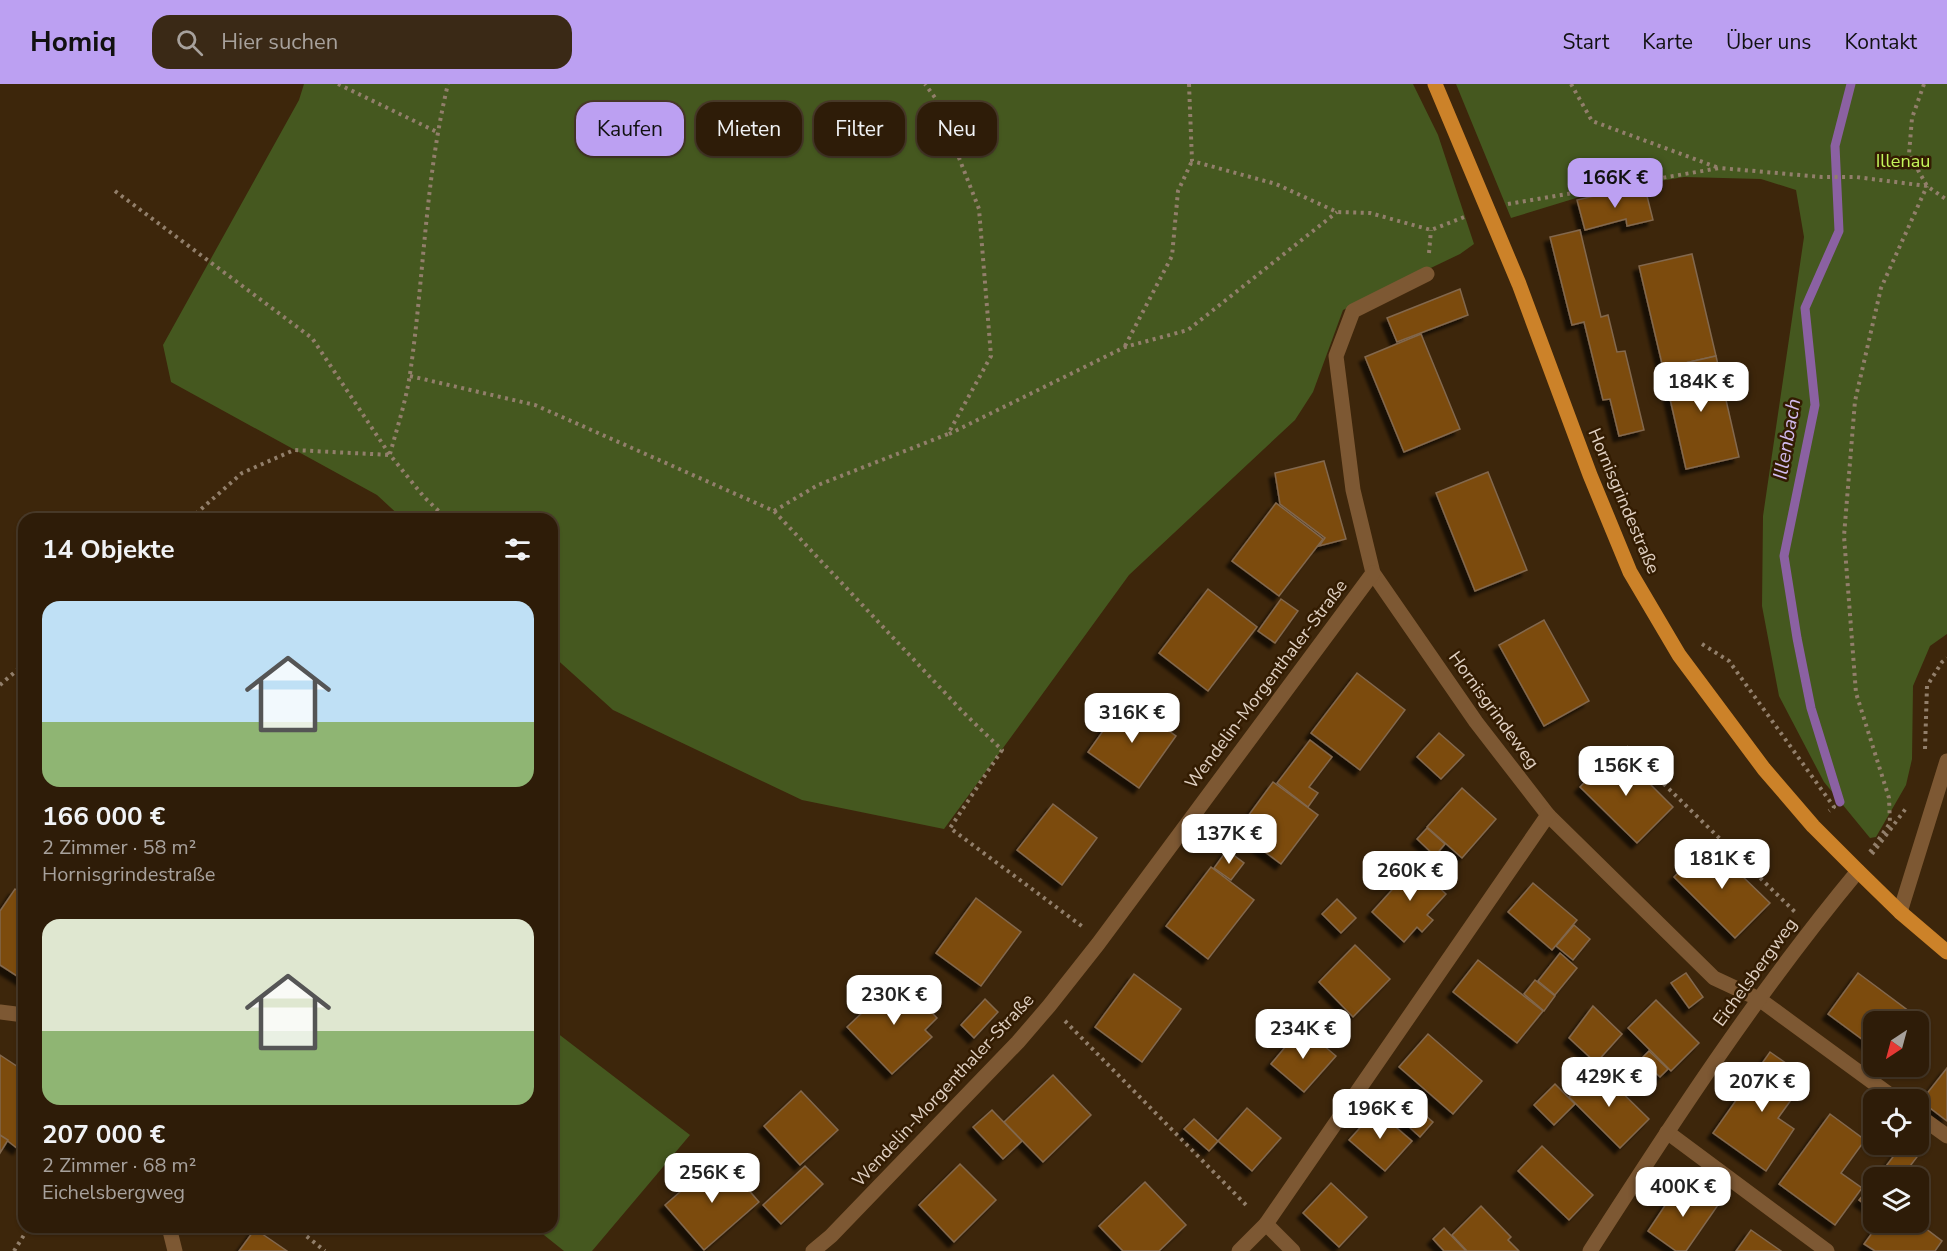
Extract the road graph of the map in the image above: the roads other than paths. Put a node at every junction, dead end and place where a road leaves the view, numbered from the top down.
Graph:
1 (1435, 84) edge
2 (1427, 274) dead end
3 (1373, 573) junction
4 (1947, 761) edge
5 (1548, 815) junction
6 (1858, 871) junction
7 (1900, 912) junction
8 (1947, 952) edge
9 (1759, 999) junction
10 (0, 1012) edge
11 (18, 1014) edge
12 (1882, 1089) edge
13 (1929, 1123) edge
14 (1667, 1132) junction
15 (1947, 1136) edge
16 (1266, 1224) junction
17 (170, 1233) edge
18 (175, 1251) edge
19 (813, 1251) edge
20 (1239, 1251) edge
21 (1293, 1251) edge
22 (1590, 1251) edge
23 (1827, 1251) edge

1 - 6 main road, Hornisgrindestraße
2 - 3 street, Hornisgrindeweg
3 - 5 street, Hornisgrindeweg
3 - 19 street, Wendelin-Morgenthaler-Straße
4 - 7 street
5 - 9 street, Hornisgrindeweg
5 - 16 street
6 - 7 main road, Hornisgrindestraße
6 - 9 street, Eichelsbergweg
7 - 8 main road, Hornisgrindestraße
9 - 12 street, Hornisgrindeweg
9 - 14 street, Eichelsbergweg
10 - 11 street
13 - 15 street
14 - 22 street, Eichelsbergweg
14 - 23 street
16 - 20 street
16 - 21 street
17 - 18 street

